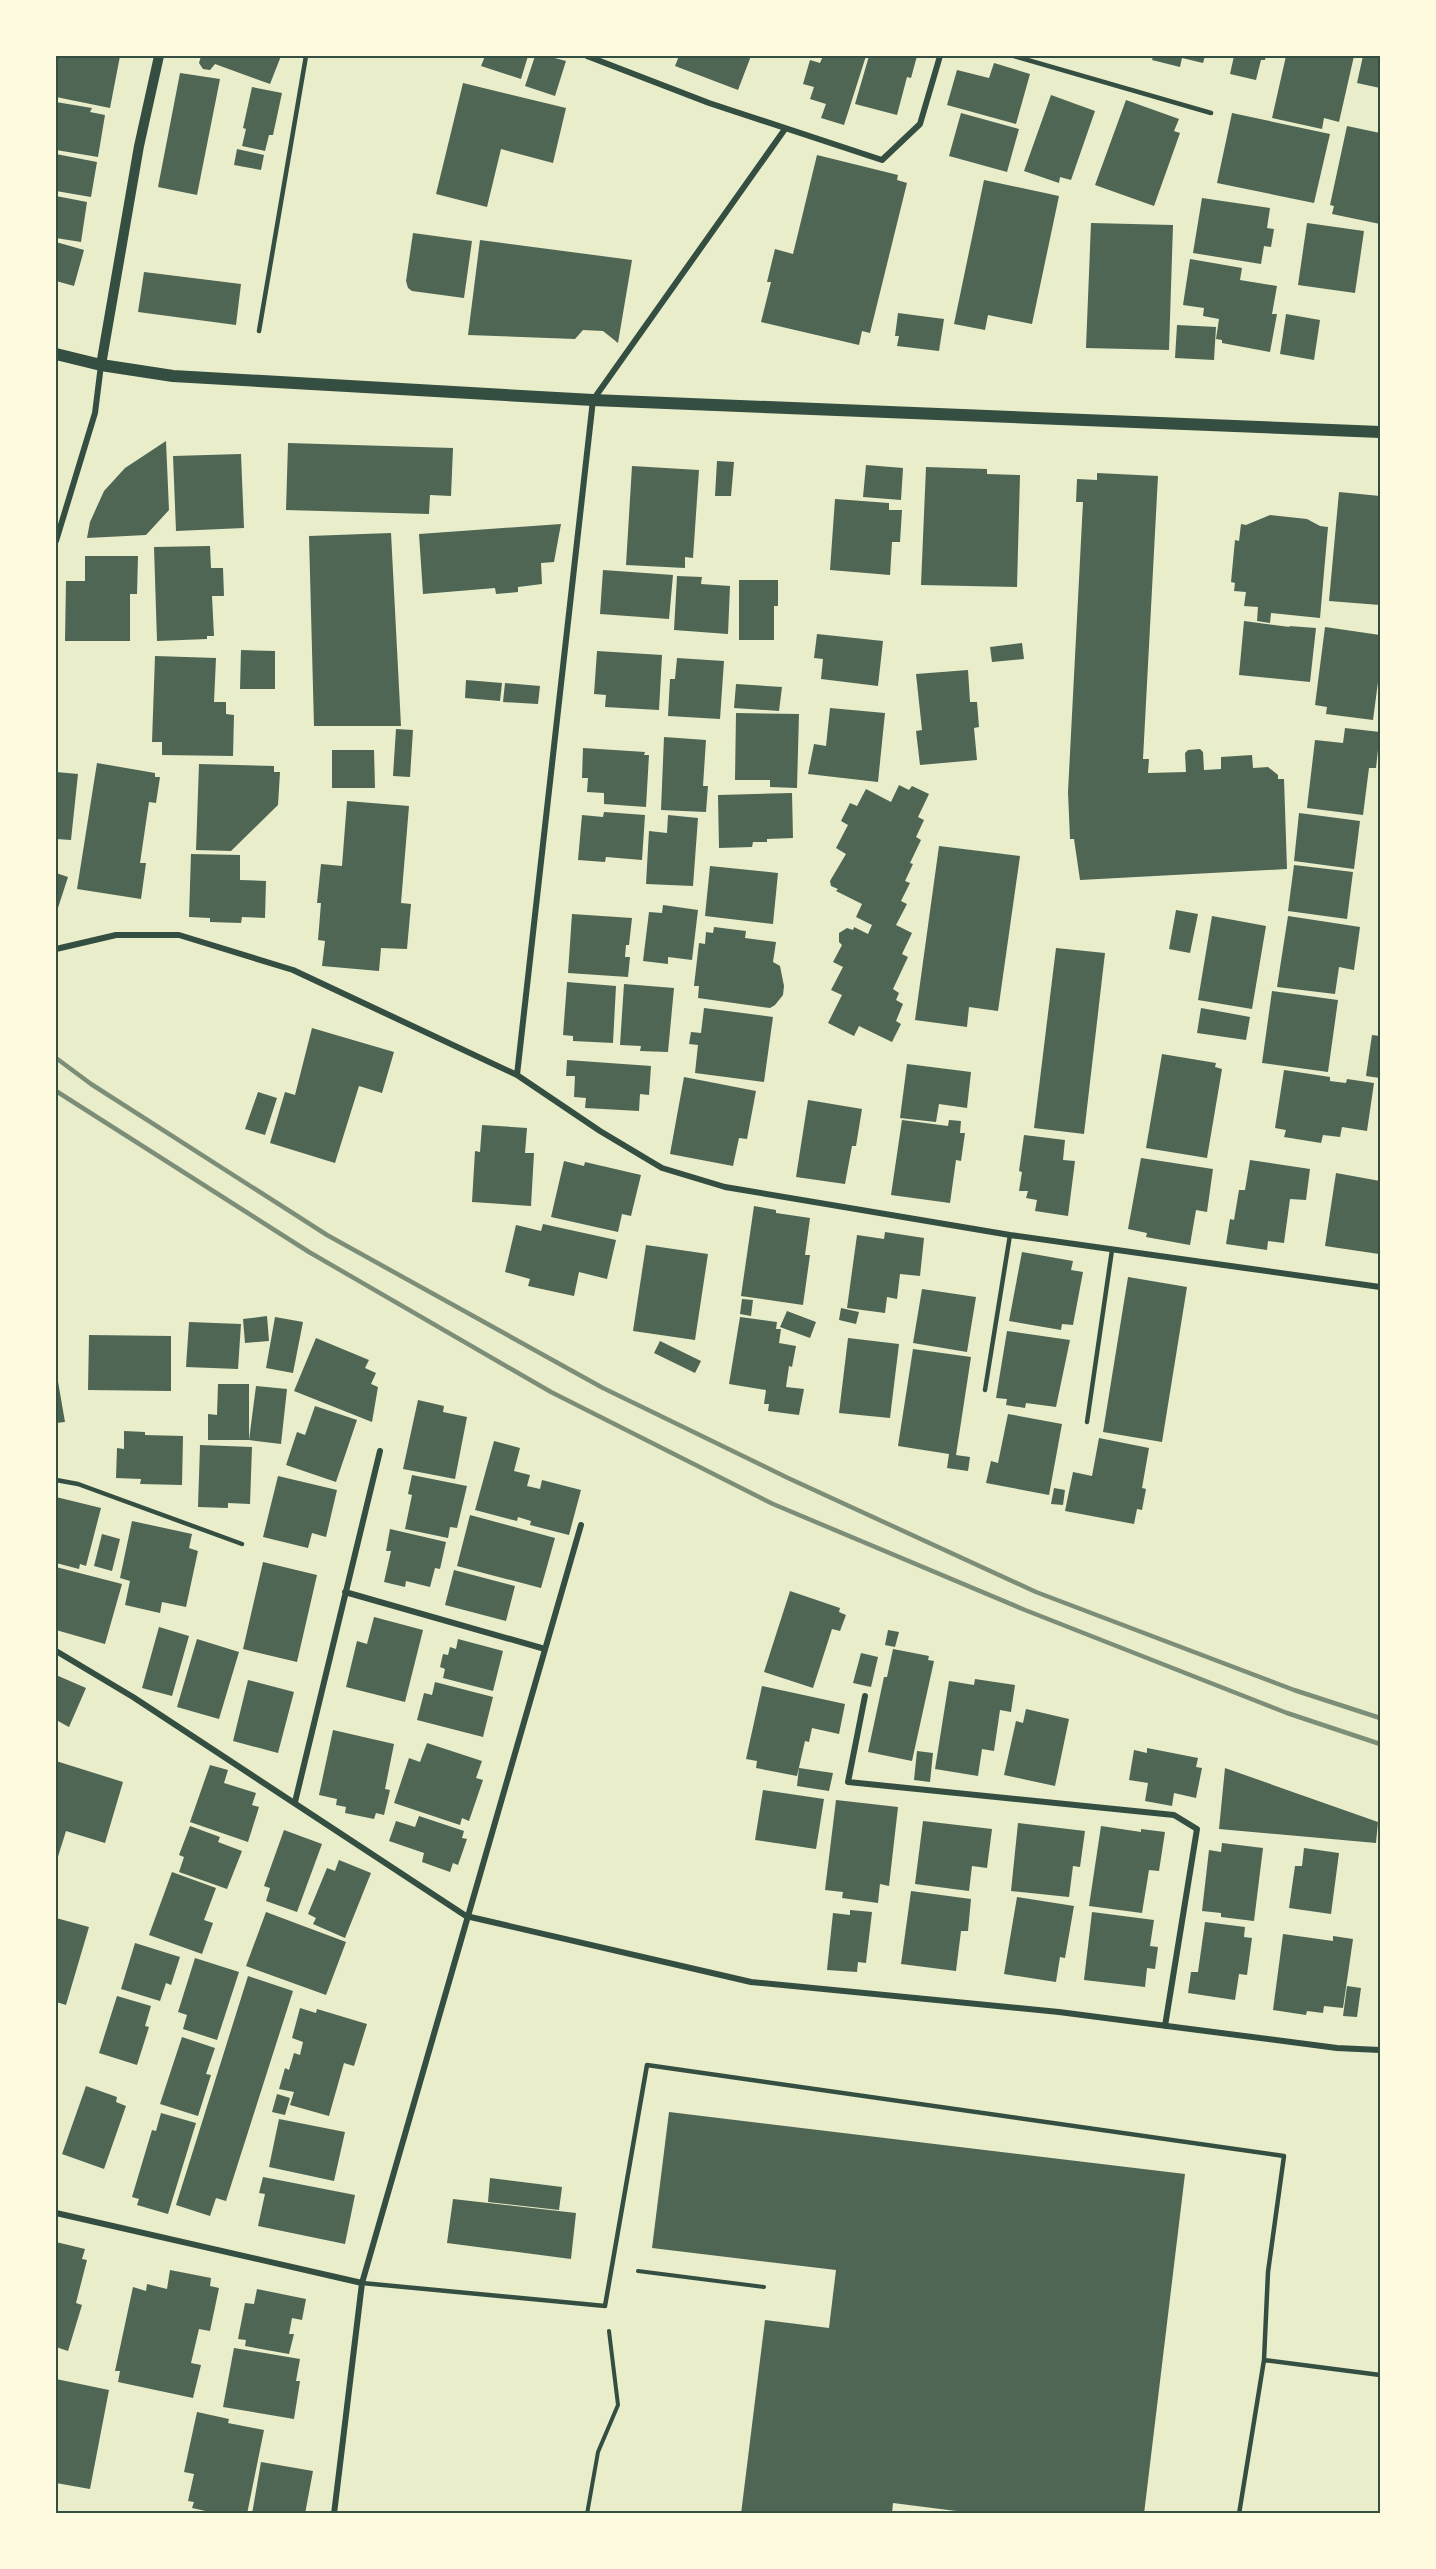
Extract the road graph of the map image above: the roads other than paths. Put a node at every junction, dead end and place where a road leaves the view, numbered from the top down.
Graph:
1 (159, 56) edge
2 (306, 56) edge
3 (587, 56) edge
4 (940, 56) edge
5 (1014, 56) edge
6 (1211, 113) dead end
7 (785, 129) junction
8 (259, 331) dead end
9 (56, 354) edge
10 (101, 365) junction
11 (593, 400) junction
12 (1380, 432) edge
13 (56, 541) edge
14 (56, 949) edge
15 (517, 1075) junction
16 (1010, 1235) junction
17 (1112, 1250) junction
18 (1380, 1287) edge
19 (985, 1390) dead end
20 (1087, 1422) dead end
21 (380, 1450) dead end
22 (56, 1480) edge
23 (581, 1525) dead end
24 (242, 1544) dead end
25 (345, 1592) junction
26 (545, 1649) junction
27 (56, 1651) edge
28 (864, 1696) dead end
29 (295, 1802) junction
30 (466, 1916) junction
31 (1165, 2026) junction
32 (1380, 2050) edge
33 (56, 2213) edge
34 (362, 2283) junction
35 (1264, 2360) junction
36 (1380, 2375) edge
37 (334, 2514) edge
38 (1239, 2514) edge

1 - 10 street
2 - 8 lane
3 - 7 street
4 - 7 street
5 - 6 lane
7 - 11 street
9 - 10 main road
10 - 11 main road
10 - 13 street
11 - 12 main road
11 - 15 street
14 - 15 street
15 - 16 street
16 - 17 street
16 - 19 lane
17 - 18 street
17 - 20 lane
21 - 25 street
22 - 24 lane
23 - 26 street
25 - 26 street
25 - 29 street
26 - 30 street
27 - 29 street
28 - 31 street
29 - 30 street
30 - 31 street
30 - 34 street
31 - 32 street
33 - 34 street
34 - 35 lane
34 - 37 street
35 - 36 lane
35 - 38 lane

